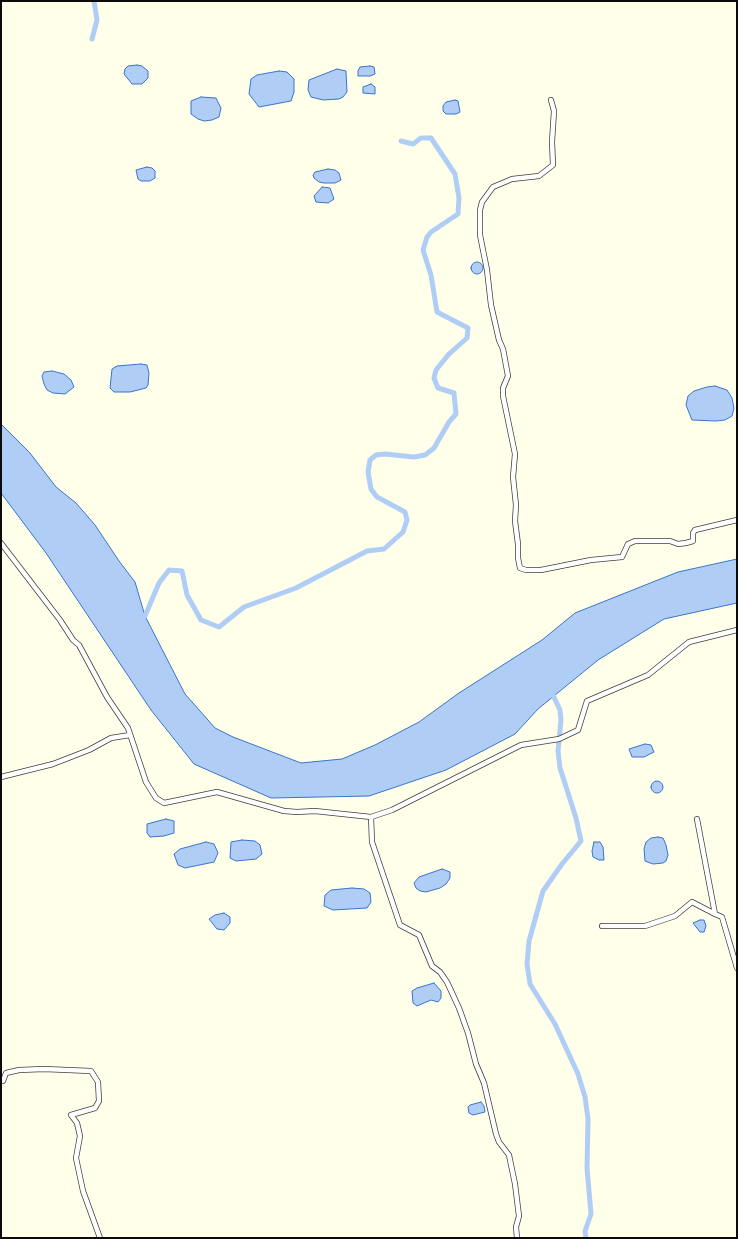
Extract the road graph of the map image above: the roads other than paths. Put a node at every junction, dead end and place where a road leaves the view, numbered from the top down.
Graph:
1 (551, 100) dead end
2 (737, 520) edge
3 (1, 543) edge
4 (737, 630) edge
5 (130, 735) junction
6 (1, 777) edge
7 (371, 817) junction
8 (697, 818) dead end
9 (715, 914) junction
10 (602, 926) dead end
11 (737, 968) edge
12 (1, 1081) edge
13 (100, 1238) edge
14 (517, 1238) edge

1 - 2 street
3 - 5 street
4 - 7 street
5 - 6 street
5 - 7 street
7 - 14 street
8 - 9 street
9 - 10 street
9 - 11 street
12 - 13 street

